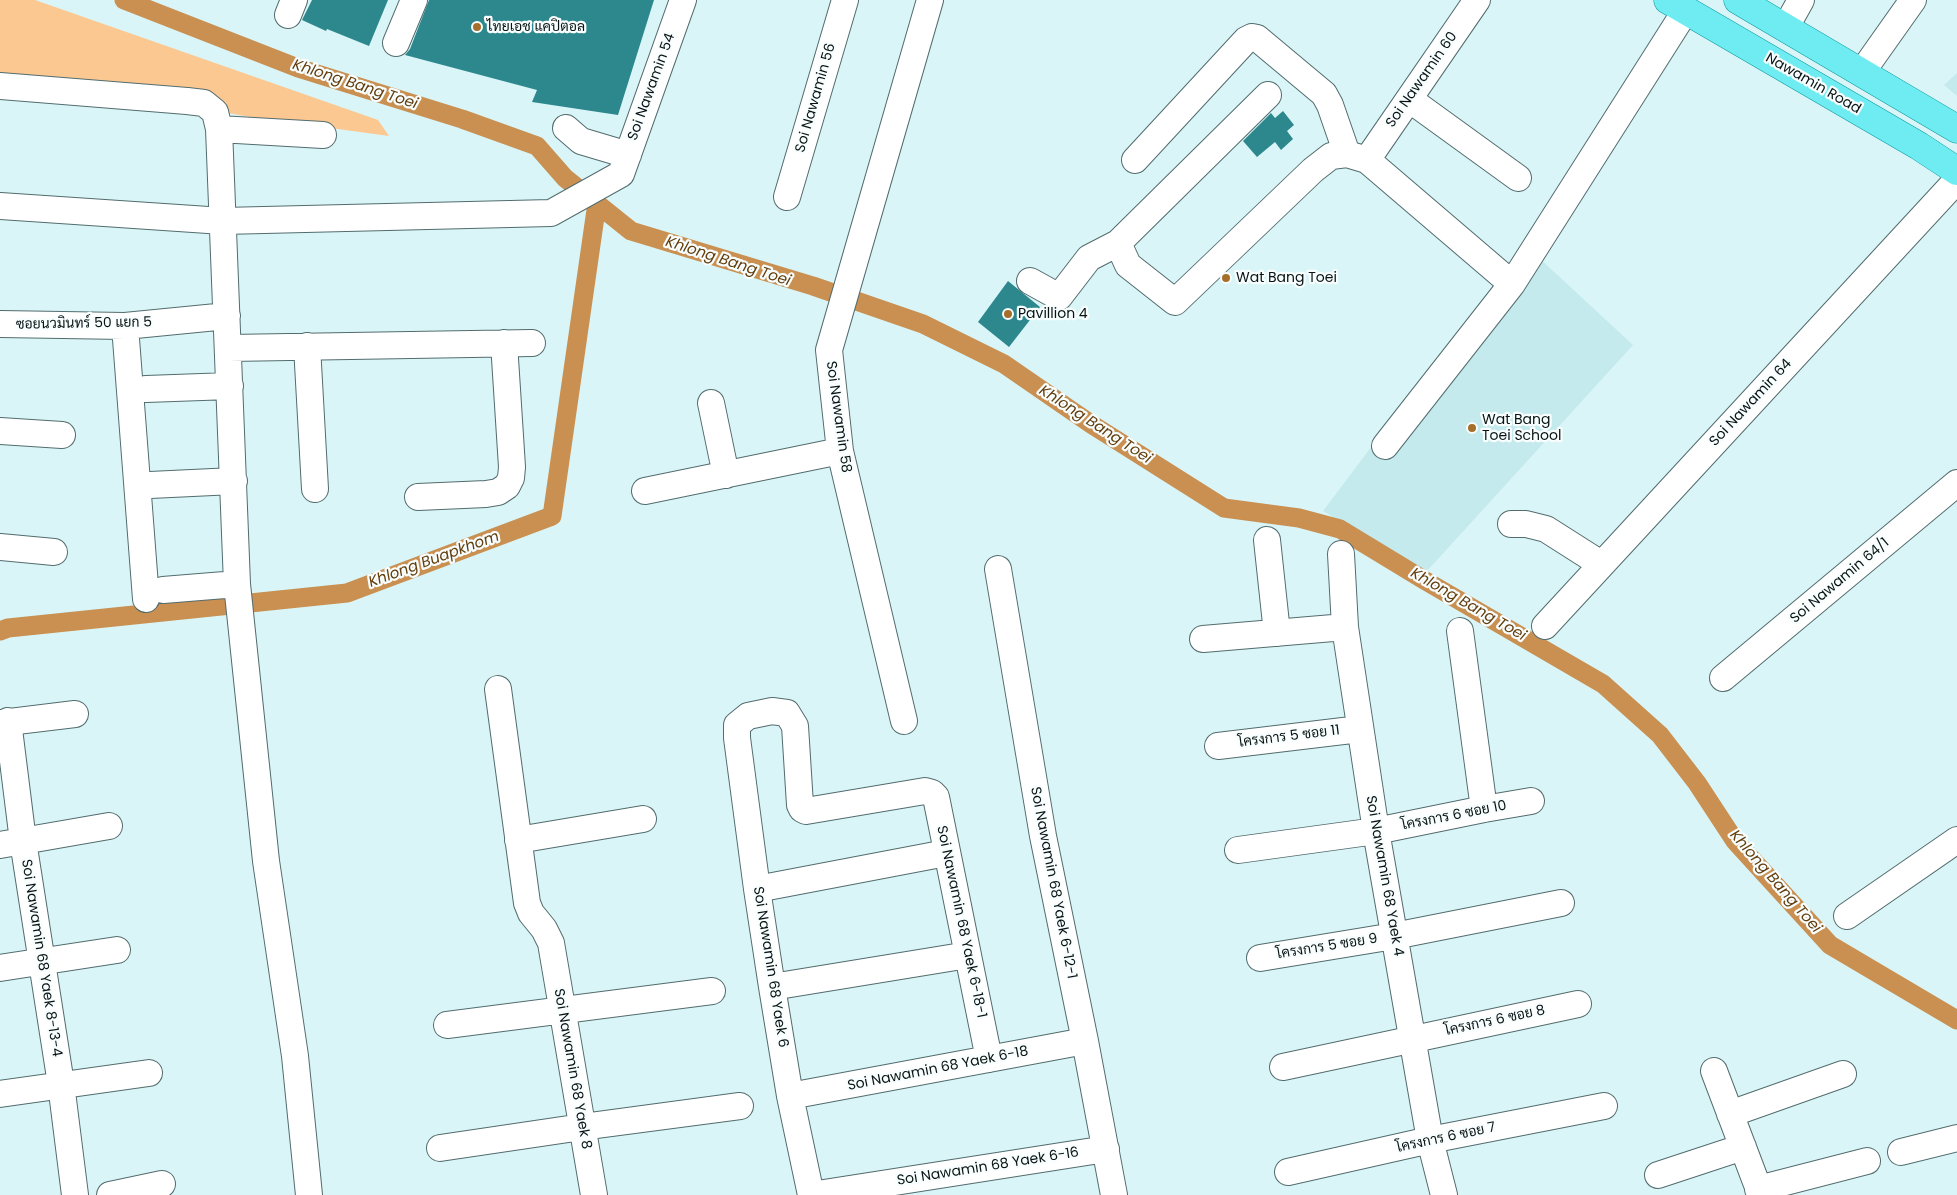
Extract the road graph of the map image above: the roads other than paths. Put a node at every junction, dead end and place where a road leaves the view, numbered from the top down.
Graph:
1 (414, 0) edge
2 (683, 0) edge
3 (845, 0) edge
4 (930, 0) edge
5 (1478, 0) edge
6 (1738, 0) edge
7 (1801, 0) edge
8 (1912, 0) edge
9 (1677, 5) edge
10 (1786, 27) junction
11 (396, 43) dead end
12 (1862, 72) junction
13 (0, 86) edge
14 (1268, 95) dead end
15 (1409, 99) junction
16 (1955, 122) edge
17 (566, 128) dead end
18 (219, 129) junction
19 (322, 135) dead end
20 (1357, 157) junction
21 (1135, 160) dead end
22 (624, 164) junction
23 (1957, 171) edge
24 (1518, 178) dead end
25 (1957, 180) edge
26 (787, 197) dead end
27 (0, 206) edge
28 (223, 221) junction
29 (1118, 244) junction
30 (1030, 281) dead end
31 (1512, 284) junction
32 (228, 316) junction
33 (0, 324) edge
34 (125, 326) junction
35 (532, 342) dead end
36 (504, 343) junction
37 (307, 346) junction
38 (229, 348) junction
39 (230, 386) junction
40 (146, 389) dead end
41 (712, 404) dead end
42 (0, 431) edge
43 (62, 435) dead end
44 (1385, 446) dead end
45 (840, 451) junction
46 (726, 475) junction
47 (234, 481) junction
48 (1957, 483) edge
49 (150, 485) dead end
50 (315, 489) dead end
51 (645, 491) dead end
52 (418, 497) dead end
53 (1511, 524) dead end
54 (1267, 540) dead end
55 (0, 547) edge
56 (54, 552) dead end
57 (1341, 554) dead end
58 (1601, 564) junction
59 (998, 569) dead end
60 (238, 591) junction
61 (1544, 626) dead end
62 (1345, 627) junction
63 (1460, 630) dead end
64 (1277, 633) junction
65 (1202, 640) dead end
66 (1723, 678) dead end
67 (498, 689) dead end
68 (74, 714) dead end
69 (904, 721) dead end
70 (4, 722) edge
71 (1360, 729) junction
72 (1218, 746) dead end
73 (925, 791) joint
74 (1531, 801) dead end
75 (1484, 808) junction
76 (643, 819) dead end
77 (108, 826) dead end
78 (1376, 832) junction
79 (518, 840) junction
80 (1957, 840) edge
81 (12, 843) edge
82 (1238, 850) dead end
83 (946, 853) junction
84 (757, 889) junction
85 (1561, 903) dead end
86 (1847, 916) dead end
87 (1394, 936) junction
88 (117, 950) dead end
89 (968, 955) junction
90 (1260, 958) dead end
91 (41, 962) junction
92 (0, 968) edge
93 (772, 987) junction
94 (712, 991) dead end
95 (1578, 1004) dead end
96 (561, 1009) junction
97 (447, 1025) dead end
98 (1413, 1038) junction
99 (1085, 1040) junction
100 (989, 1059) junction
101 (1283, 1067) dead end
102 (1714, 1071) dead end
103 (149, 1073) dead end
104 (1843, 1074) dead end
105 (61, 1084) junction
106 (0, 1094) edge
107 (790, 1096) junction
108 (740, 1106) dead end
109 (1604, 1106) dead end
110 (1730, 1114) junction
111 (582, 1127) junction
112 (1957, 1138) edge
113 (1430, 1140) junction
114 (1743, 1147) junction
115 (440, 1148) dead end
116 (1106, 1149) junction
117 (1901, 1152) dead end
118 (1867, 1161) dead end
119 (1288, 1172) dead end
120 (1658, 1175) dead end
121 (162, 1184) dead end
122 (1760, 1192) edge
123 (75, 1195) edge
124 (110, 1195) edge
125 (309, 1195) edge
126 (594, 1195) edge
127 (810, 1195) edge
128 (1114, 1195) edge
129 (1444, 1195) edge

1 - 11 street
2 - 22 street, Soi Nawamin 54
3 - 26 street, Soi Nawamin 56
4 - 45 street, Soi Nawamin 58
5 - 15 street, Soi Nawamin 60
6 - 10 main road
7 - 10 street
8 - 12 street
9 - 23 main road, Nawamin Road
9 - 31 street
10 - 12 main road
12 - 16 main road
13 - 18 street
14 - 29 street
15 - 20 street, Soi Nawamin 60
15 - 24 street
17 - 22 street
18 - 19 street
18 - 28 street
20 - 21 street
20 - 29 street
20 - 31 street
22 - 28 street
25 - 58 street, Soi Nawamin 64
27 - 28 street
28 - 32 street
29 - 30 street
31 - 44 street
32 - 34 street, ซอยนวมินทร์ 50 แยก 5
32 - 38 street
33 - 34 street, ซอยนวมินทร์ 50 แยก 5
34 - 60 street
35 - 36 street
36 - 37 street
36 - 52 street
37 - 38 street
37 - 50 street
38 - 39 street
39 - 40 street
39 - 47 street
41 - 46 street
42 - 43 street
45 - 46 street
45 - 69 street, Soi Nawamin 58
46 - 51 street
47 - 49 street
47 - 60 street
48 - 66 street, Soi Nawamin 64/1
53 - 58 street
54 - 64 street
55 - 56 street
57 - 62 street, Soi Nawamin 68 Yaek 4
58 - 61 street, Soi Nawamin 64
59 - 99 street, Soi Nawamin 68 Yaek 6-12-1
60 - 125 street
62 - 64 street
62 - 71 street, Soi Nawamin 68 Yaek 4
63 - 75 street
64 - 65 street
67 - 79 street
68 - 70 street
70 - 81 street, Soi Nawamin 68 Yaek 8-13-4
71 - 72 street, โครงการ 5 ซอย 11
71 - 78 street, Soi Nawamin 68 Yaek 4
73 - 83 street, Soi Nawamin 68 Yaek 6-18-1
73 - 84 street, Soi Nawamin 68 Yaek 6
74 - 75 street, โครงการ 6 ซอย 10
75 - 78 street, โครงการ 6 ซอย 10
76 - 79 street
77 - 81 street
78 - 82 street, โครงการ 6 ซอย 10
78 - 87 street, Soi Nawamin 68 Yaek 4
79 - 96 street, Soi Nawamin 68 Yaek 8
80 - 86 street
81 - 91 street, Soi Nawamin 68 Yaek 8-13-4
83 - 84 street
83 - 89 street, Soi Nawamin 68 Yaek 6-18-1
84 - 93 street, Soi Nawamin 68 Yaek 6
85 - 87 street, โครงการ 5 ซอย 9
87 - 90 street, โครงการ 5 ซอย 9
87 - 98 street, Soi Nawamin 68 Yaek 4
88 - 91 street
89 - 93 street
89 - 100 street, Soi Nawamin 68 Yaek 6-18-1
91 - 92 street
91 - 105 street, Soi Nawamin 68 Yaek 8-13-4
93 - 107 street, Soi Nawamin 68 Yaek 6
94 - 96 street
95 - 98 street, โครงการ 6 ซอย 8
96 - 97 street
96 - 111 street, Soi Nawamin 68 Yaek 8
98 - 101 street, โครงการ 6 ซอย 8
98 - 113 street, Soi Nawamin 68 Yaek 4
99 - 100 street, Soi Nawamin 68 Yaek 6-18
99 - 116 street, Soi Nawamin 68 Yaek 6-12-1
100 - 107 street, Soi Nawamin 68 Yaek 6-18
102 - 110 street
103 - 105 street
104 - 110 street
105 - 106 street
105 - 123 street, Soi Nawamin 68 Yaek 8-13-4
107 - 127 street, Soi Nawamin 68 Yaek 6
108 - 111 street
109 - 113 street, โครงการ 6 ซอย 7
110 - 114 street
111 - 115 street
111 - 126 street, Soi Nawamin 68 Yaek 8
112 - 117 street
113 - 119 street, โครงการ 6 ซอย 7
113 - 129 street, Soi Nawamin 68 Yaek 4
114 - 120 street
114 - 122 street
116 - 127 street, Soi Nawamin 68 Yaek 6-16
116 - 128 street, Soi Nawamin 68 Yaek 6-12-1
118 - 122 street
121 - 124 street

